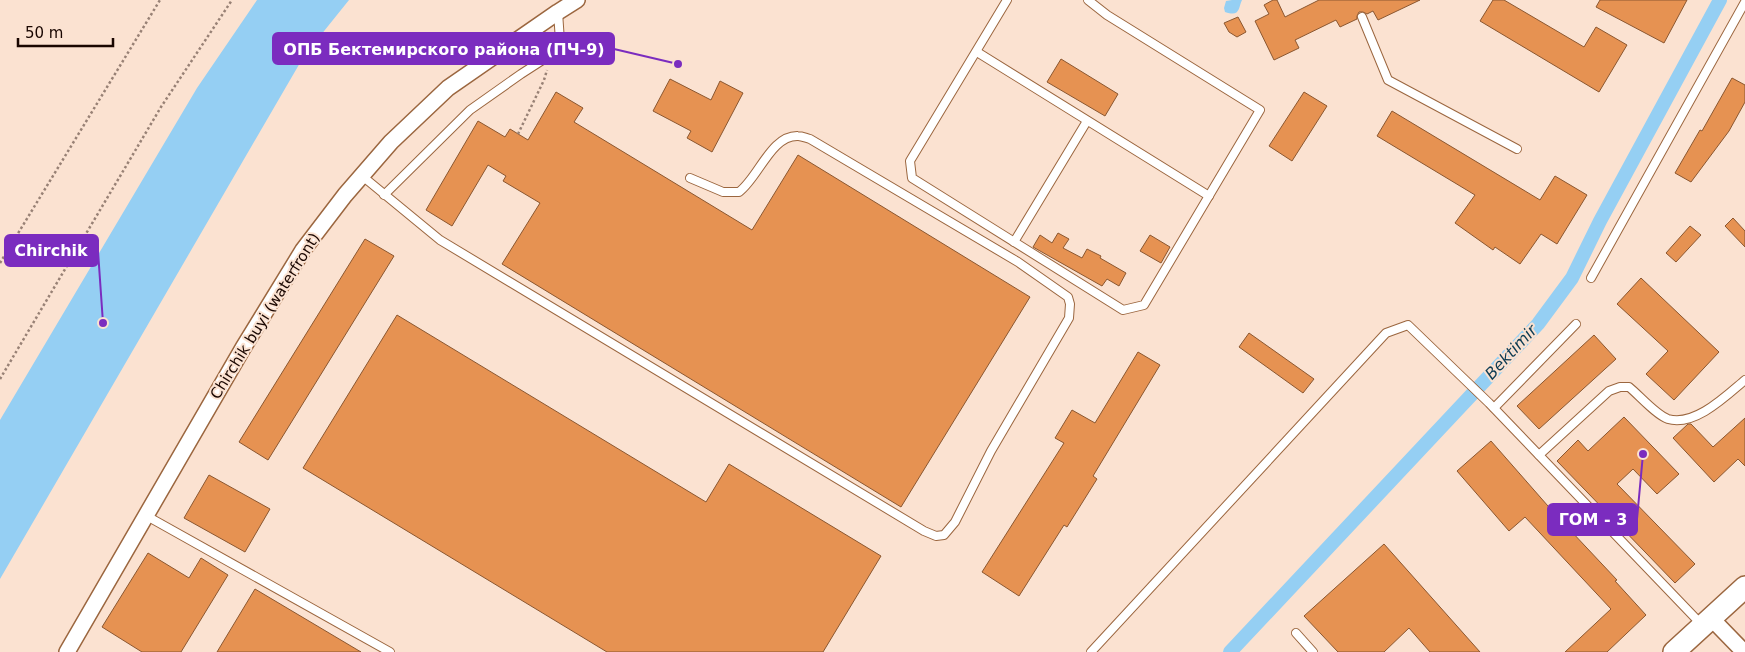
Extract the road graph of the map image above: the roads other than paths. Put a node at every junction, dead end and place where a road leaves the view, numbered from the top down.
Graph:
1 (577, 0) edge
2 (1007, 0) edge
3 (1088, 0) edge
4 (1745, 2) edge
5 (558, 12) junction
6 (1362, 17) dead end
7 (977, 52) junction
8 (1087, 120) junction
9 (1517, 149) dead end
10 (361, 175) junction
11 (690, 178) dead end
12 (384, 195) junction
13 (1209, 196) junction
14 (1014, 242) junction
15 (1591, 278) dead end
16 (1576, 324) dead end
17 (1745, 380) edge
18 (1492, 406) junction
19 (1539, 455) junction
20 (145, 515) junction
21 (1745, 587) edge
22 (1745, 606) edge
23 (1711, 624) junction
24 (1296, 633) dead end
25 (67, 652) edge
26 (390, 652) edge
27 (1091, 652) edge
28 (1313, 652) edge
29 (1674, 652) edge
30 (1695, 652) edge
31 (1744, 652) edge

1 - 5 street, Chirchik buyi (waterfront)
2 - 7 lane
3 - 13 lane
4 - 15 lane
5 - 10 street, Chirchik buyi (waterfront)
5 - 12 lane
6 - 9 lane
7 - 8 lane
7 - 14 lane
8 - 13 lane
8 - 14 lane
10 - 12 lane
10 - 20 street, Chirchik buyi (waterfront)
11 - 12 lane
13 - 14 lane
16 - 18 lane
17 - 19 lane
18 - 19 lane
18 - 27 lane
19 - 23 lane
20 - 25 street, Chirchik buyi (waterfront)
20 - 26 lane
21 - 23 main road
22 - 23 main road
23 - 29 main road
23 - 30 main road
23 - 31 street
24 - 28 lane

